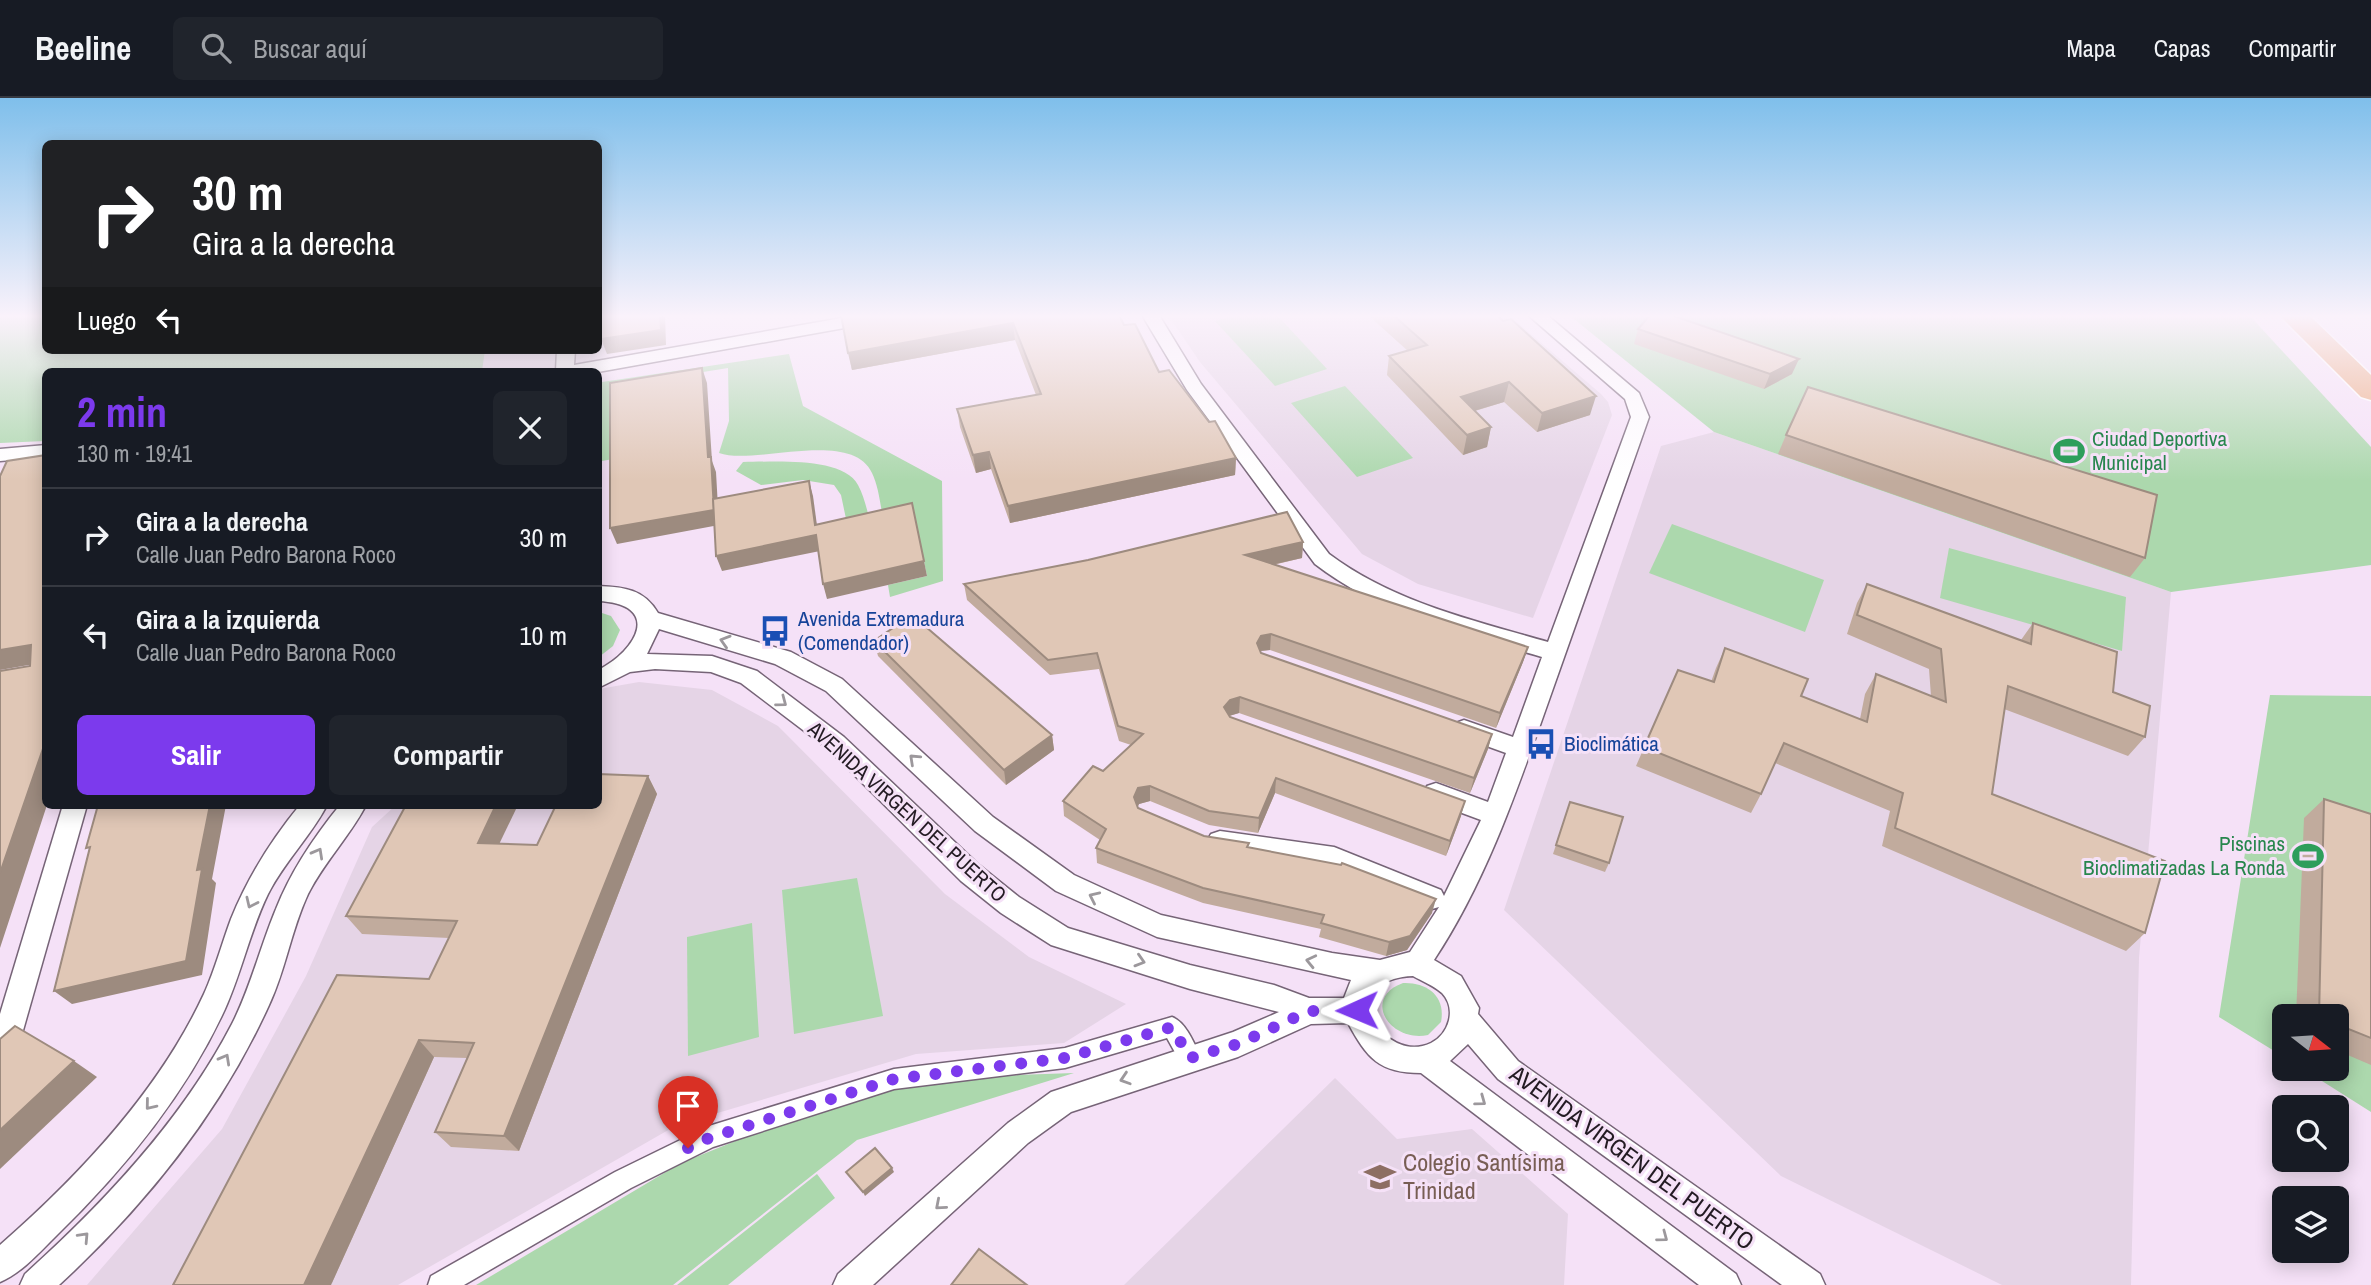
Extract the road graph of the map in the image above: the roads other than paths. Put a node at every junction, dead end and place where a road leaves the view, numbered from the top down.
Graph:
1 (1184, 370) edge
2 (1602, 370) edge
3 (2350, 370) edge
4 (2371, 391) edge
5 (42, 452) edge
6 (0, 454) edge
7 (602, 589) edge
8 (649, 618) junction
9 (1557, 653) junction
10 (627, 664) junction
11 (602, 678) edge
12 (1445, 723) edge
13 (1521, 749) junction
14 (1418, 787) edge
15 (74, 809) edge
16 (312, 809) edge
17 (351, 809) edge
18 (1496, 815) junction
19 (1194, 833) edge
20 (1447, 916) junction
21 (1417, 964) junction
22 (1378, 971) junction
23 (1448, 982) junction
24 (1357, 1010) junction
25 (1309, 1011) junction
26 (1465, 1020) junction
27 (0, 1046) edge
28 (1190, 1058) junction
29 (1426, 1060) junction
30 (0, 1266) edge
31 (36, 1285) edge
32 (440, 1285) edge
33 (849, 1285) edge
34 (1725, 1285) edge
35 (1809, 1285) edge

1 - 9 street
2 - 9 street
3 - 4 main road
5 - 6 street
7 - 8 street
8 - 10 street
22 -> 8 street, AVENIDA VIRGEN DEL PUERTO
9 - 13 street
10 - 11 street
10 -> 25 street, AVENIDA VIRGEN DEL PUERTO
12 - 13 street
13 - 18 street
14 - 18 street
15 - 27 street
16 -> 30 street
31 -> 17 street
18 - 20 street
19 - 20 street
20 - 21 street
20 - 23 street
21 - 22 street
21 - 23 street
22 - 24 street
23 - 26 street
24 - 25 street
24 - 29 street
25 - 28 street
26 - 29 street
26 - 35 street, AVENIDA VIRGEN DEL PUERTO
28 - 32 street
28 -> 33 street
29 -> 34 street, AVENIDA VIRGEN DEL PUERTO

